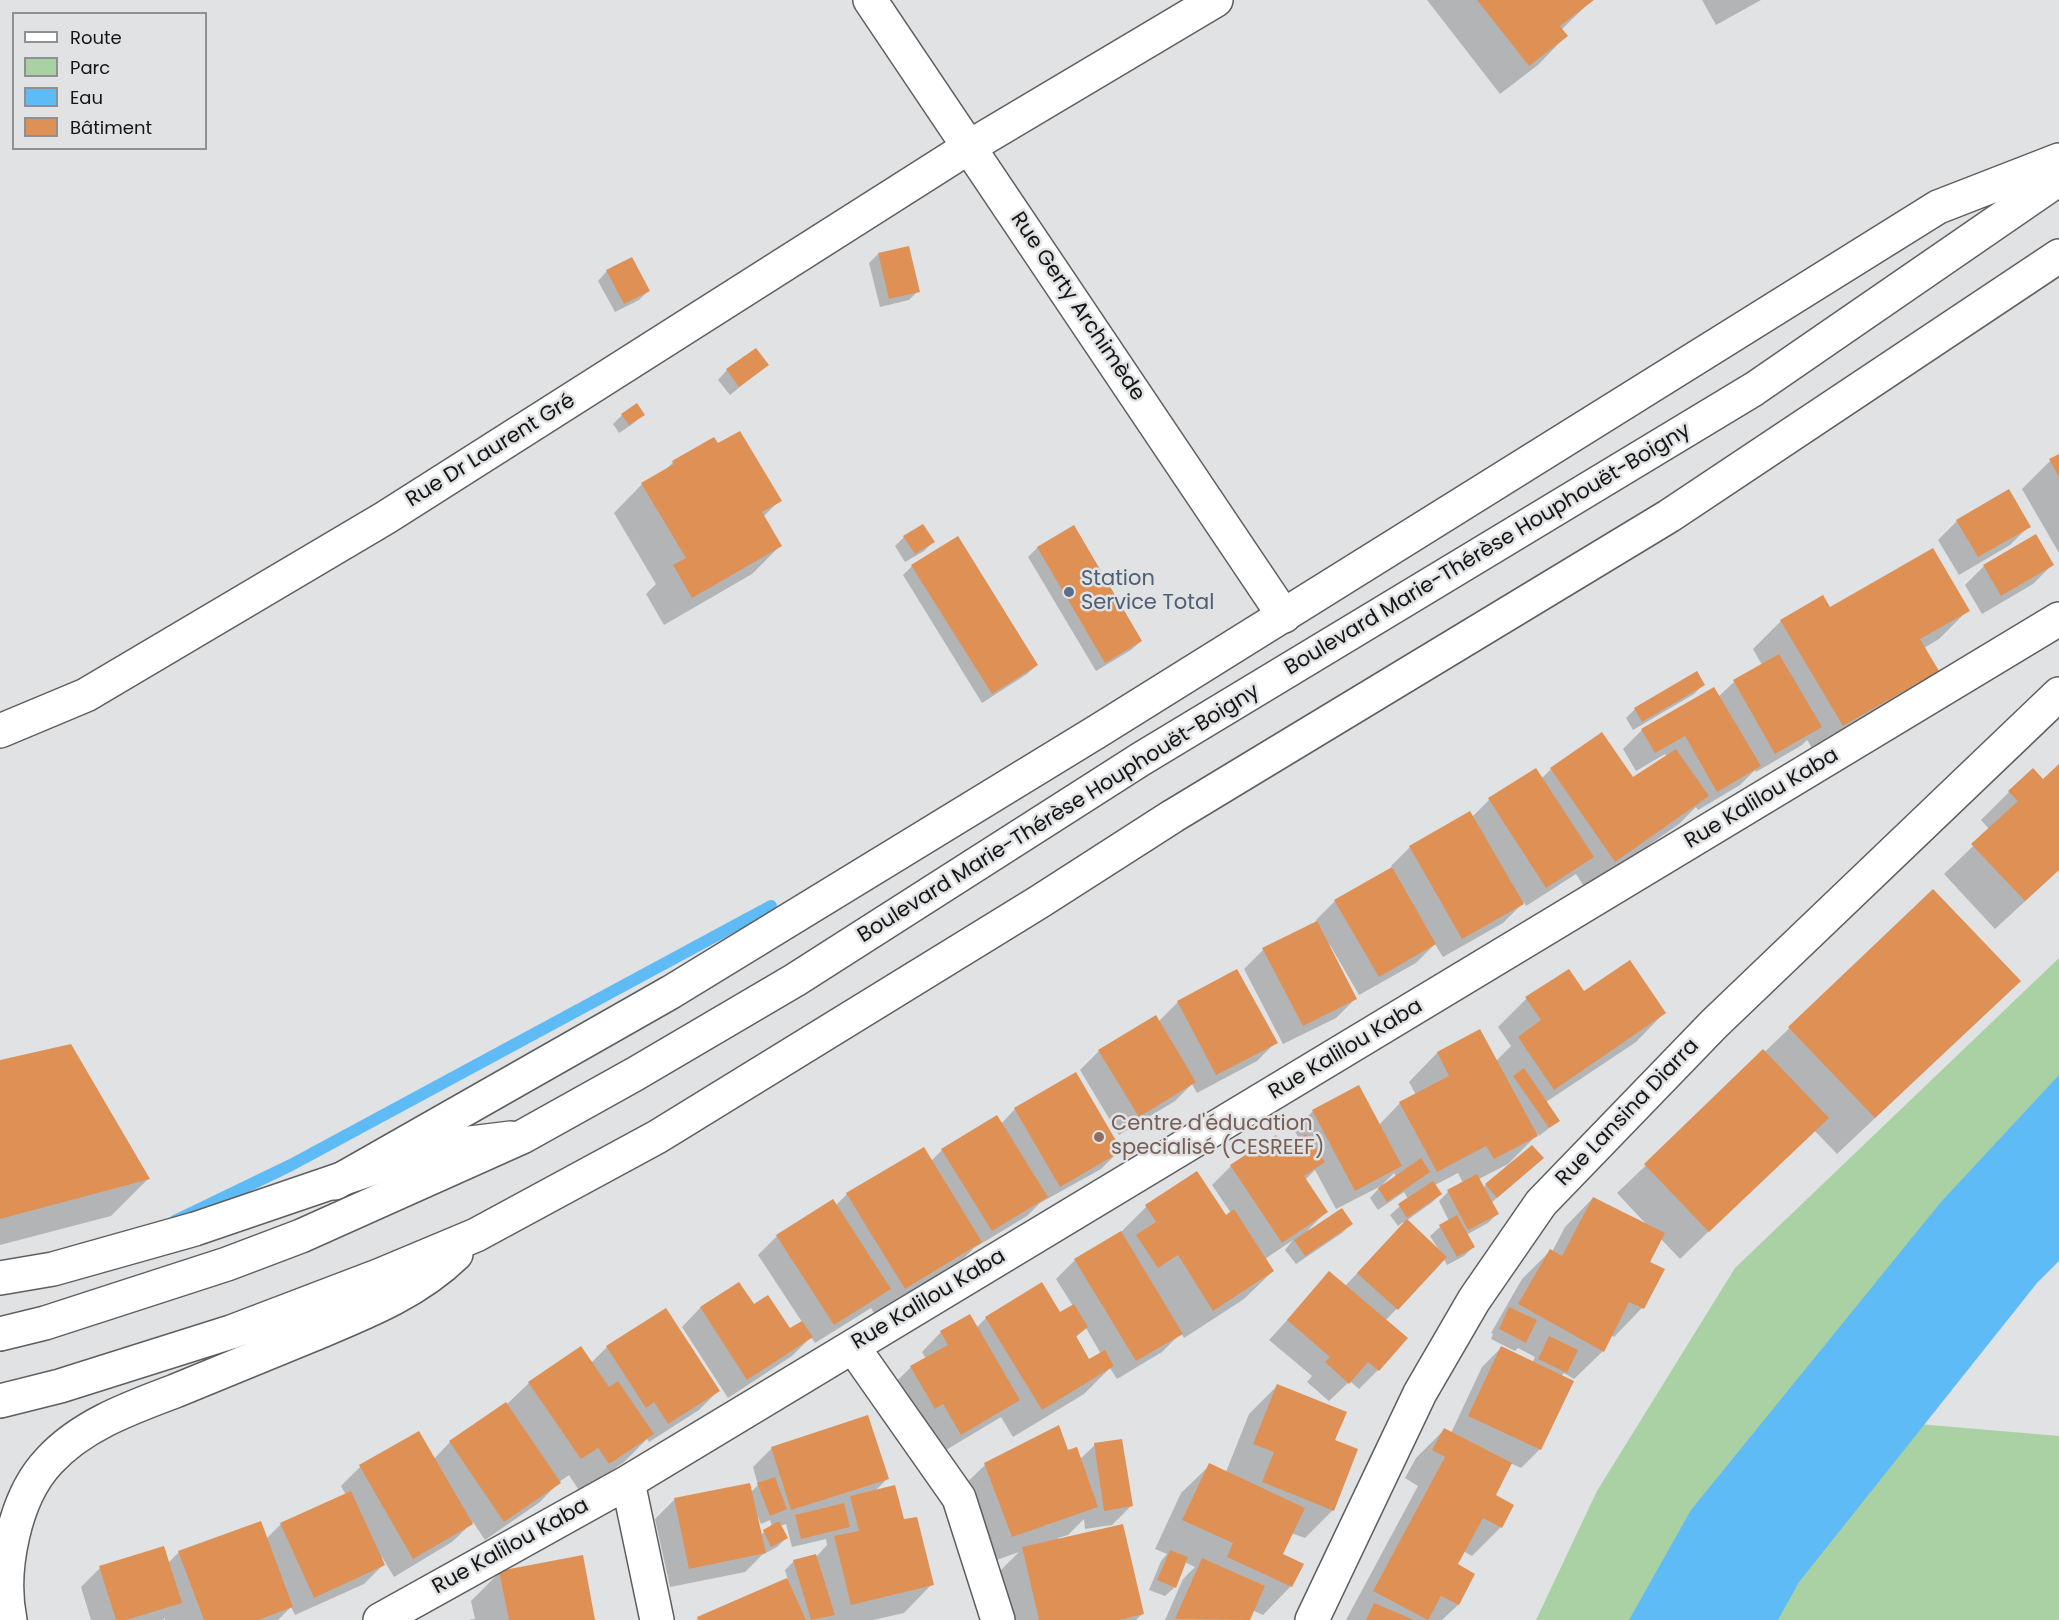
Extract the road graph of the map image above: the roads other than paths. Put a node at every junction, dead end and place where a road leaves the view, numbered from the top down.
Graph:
1 (870, 0) edge
2 (1216, 0) edge
3 (969, 147) junction
4 (2059, 160) edge
5 (2059, 179) edge
6 (2059, 256) edge
7 (1284, 615) junction
8 (2059, 619) edge
9 (2059, 694) edge
10 (0, 731) edge
11 (522, 1137) junction
12 (335, 1182) junction
13 (476, 1235) junction
14 (0, 1278) edge
15 (0, 1334) edge
16 (853, 1347) junction
17 (0, 1401) edge
18 (628, 1482) junction
19 (10, 1620) edge
20 (380, 1620) edge
21 (657, 1620) edge
22 (998, 1620) edge
23 (1312, 1620) edge

1 - 3 main road, Rue Gerty Archimède
2 - 3 main road, Rue Dr Laurent Gré
3 - 7 main road, Rue Gerty Archimède
3 - 10 main road, Rue Dr Laurent Gré
4 - 7 main road
5 - 11 main road, Boulevard Marie-Thérèse Houphouët-Boigny
6 - 13 main road
7 - 12 main road
8 - 16 main road, Rue Kalilou Kaba
9 - 23 main road, Rue Lansina Diarra
11 - 12 main road
11 - 15 main road, Boulevard Marie-Thérèse Houphouët-Boigny
12 - 14 main road
13 - 17 main road
13 - 19 main road
16 - 18 main road, Rue Kalilou Kaba
16 - 22 main road
18 - 20 main road, Rue Kalilou Kaba
18 - 21 main road

